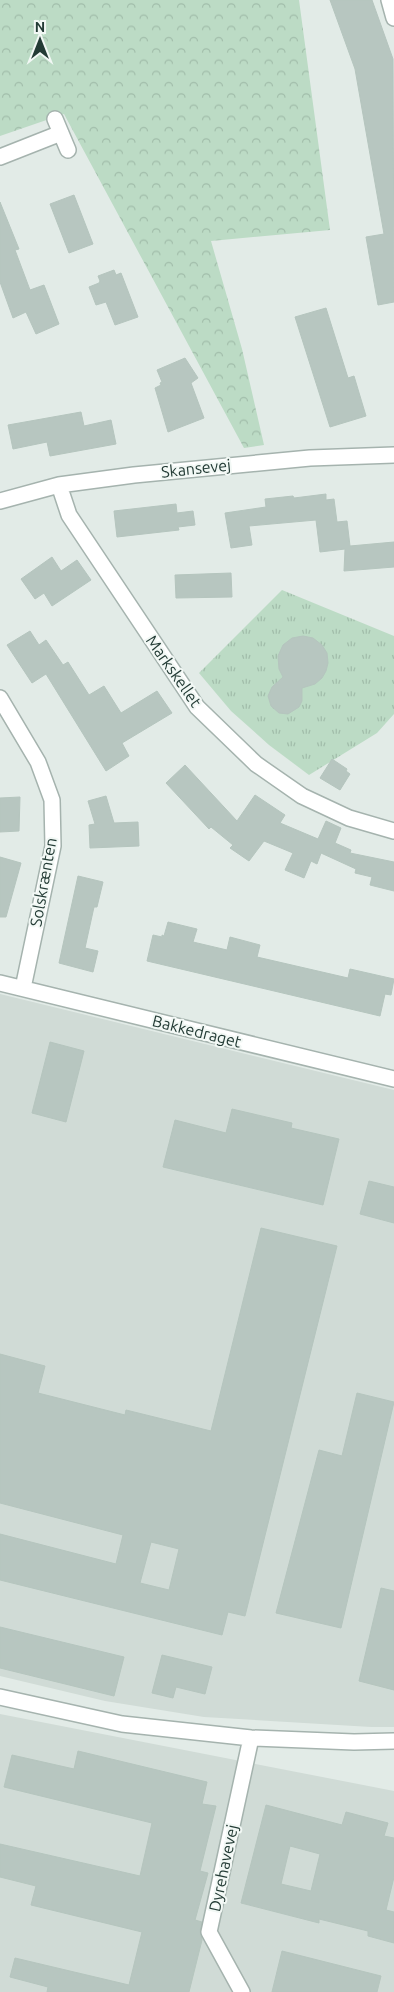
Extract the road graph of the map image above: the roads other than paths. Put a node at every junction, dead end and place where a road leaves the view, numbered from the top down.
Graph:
1 (389, 0) edge
2 (394, 18) edge
3 (68, 150) dead end
4 (0, 156) edge
5 (394, 455) edge
6 (59, 485) junction
7 (0, 501) edge
8 (0, 698) edge
9 (394, 831) edge
10 (0, 983) edge
11 (23, 988) junction
12 (394, 1079) edge
13 (0, 1697) edge
14 (251, 1738) junction
15 (394, 1742) edge
16 (242, 1992) edge

1 - 2 street
3 - 4 street
5 - 6 street, Skansevej
6 - 7 street, Skansevej
6 - 9 street, Markskellet
8 - 11 street, Solskrænten
10 - 11 street, Bakkedraget
11 - 12 street, Bakkedraget
13 - 14 street
14 - 15 street
14 - 16 street, Dyrehavevej

